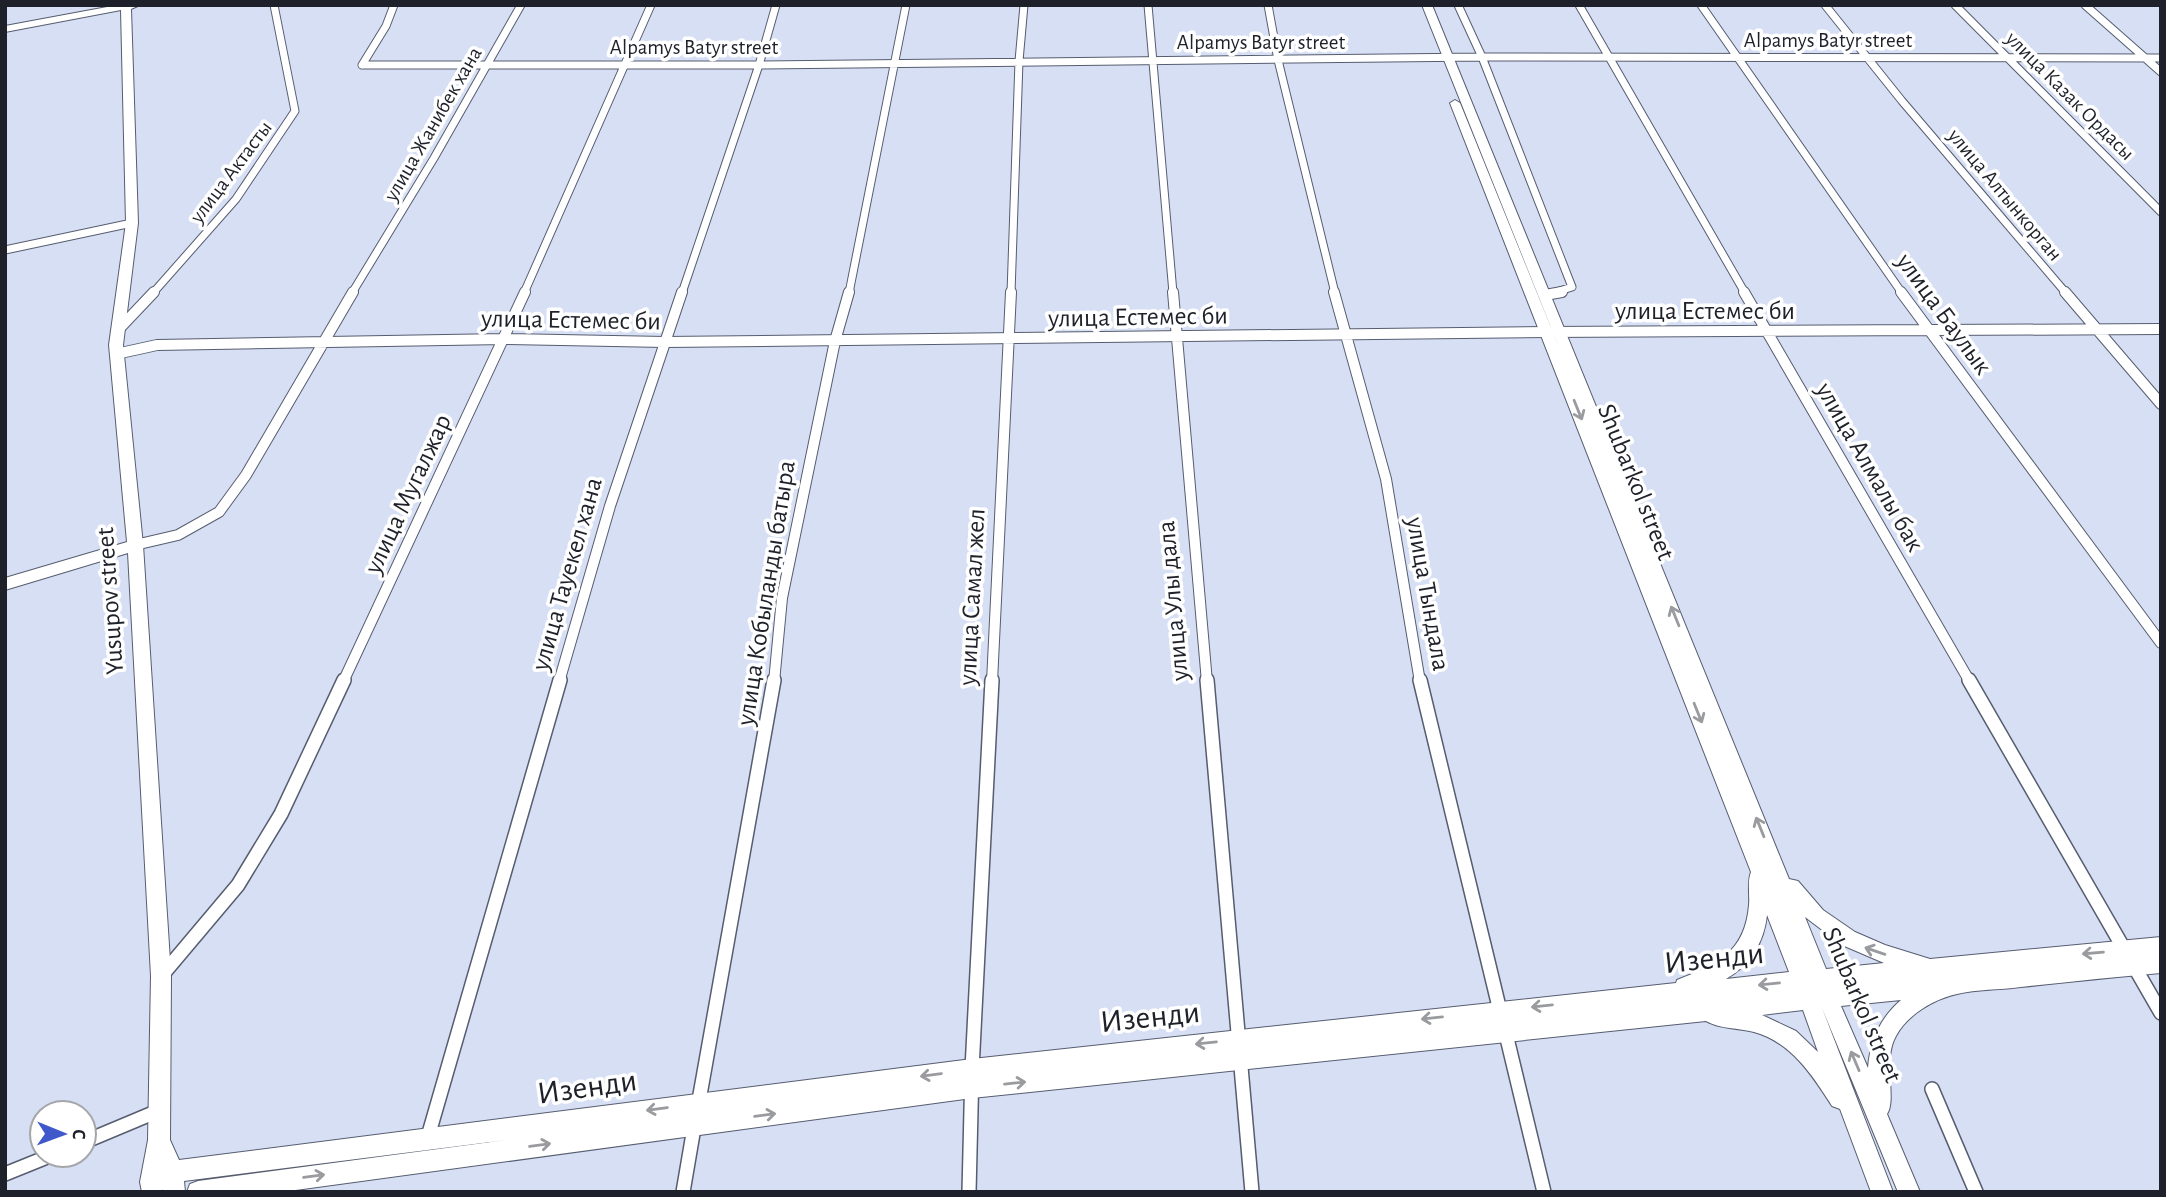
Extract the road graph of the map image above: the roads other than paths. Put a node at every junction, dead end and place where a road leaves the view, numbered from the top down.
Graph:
1 (274, 5) edge
2 (394, 5) edge
3 (521, 5) edge
4 (651, 5) edge
5 (776, 5) edge
6 (906, 5) edge
7 (1024, 5) edge
8 (1147, 5) edge
9 (1268, 5) edge
10 (1416, 5) edge
11 (1427, 5) edge
12 (1458, 5) edge
13 (1579, 5) edge
14 (1701, 5) edge
15 (1825, 5) edge
16 (1955, 5) edge
17 (2085, 5) edge
18 (129, 6) edge
19 (5, 29) edge
20 (2006, 56) junction
21 (1482, 57) junction
22 (1443, 58) junction
23 (1610, 58) junction
24 (1737, 58) junction
25 (1870, 58) junction
26 (2145, 58) junction
27 (2161, 58) edge
28 (1152, 60) junction
29 (1278, 60) junction
30 (1019, 61) junction
31 (893, 62) junction
32 (488, 65) junction
33 (624, 65) junction
34 (759, 65) junction
35 (2161, 72) edge
36 (2161, 212) edge
37 (132, 223) junction
38 (5, 250) edge
39 (1545, 295) junction
40 (2095, 329) junction
41 (2161, 329) edge
42 (1928, 330) junction
43 (117, 331) junction
44 (1554, 332) junction
45 (1768, 332) junction
46 (1345, 336) junction
47 (1175, 338) junction
48 (504, 339) junction
49 (1009, 339) junction
50 (835, 341) junction
51 (322, 342) junction
52 (665, 342) junction
53 (116, 354) junction
54 (2161, 404) edge
55 (135, 545) junction
56 (5, 584) edge
57 (2161, 643) edge
58 (1765, 860) junction
59 (2161, 946) edge
60 (2129, 958) junction
61 (2161, 963) edge
62 (1948, 975) junction
63 (161, 976) junction
64 (1815, 988) junction
65 (1661, 995) junction
66 (1677, 1012) junction
67 (2161, 1013) edge
68 (1503, 1021) junction
69 (1237, 1049) junction
70 (972, 1079) junction
71 (1931, 1089) dead end
72 (158, 1111) junction
73 (696, 1114) junction
74 (98, 1136) edge
75 (1861, 1137) junction
76 (1888, 1139) junction
77 (159, 1140) junction
78 (424, 1151) junction
79 (28, 1165) edge
80 (5, 1174) edge
81 (174, 1182) edge
82 (151, 1187) edge
83 (238, 1189) edge
84 (198, 1192) edge
85 (683, 1192) edge
86 (969, 1192) edge
87 (1252, 1192) edge
88 (1544, 1192) edge
89 (1882, 1192) edge
90 (1909, 1192) edge
91 (1976, 1192) edge

1 - 43 street, улица Актасты
2 - 32 street, Alpamys Batyr street
3 - 32 street, улица Жанибек хана
4 - 33 street, улица Мугалжар
5 - 34 street, улица Тауекел хана
6 - 31 street, улица Кобыланды батыра
7 - 30 street, улица Самал жел
8 - 28 street, улица Улы дала
9 - 29 street, улица Тындала
10 - 22 street, Shubarkol street
11 - 22 street, Shubarkol street
12 - 21 street
13 - 23 street, улица Алмалы бак
14 - 24 street, улица Баулык
15 - 25 street, улица Алтынкорган
16 - 20 street, улица Казак Ордасы
17 - 26 street
18 - 19 street
18 - 37 street, Yusupov street
20 - 25 street, Alpamys Batyr street
20 - 26 street, Alpamys Batyr street
20 - 36 street, улица Казак Ордасы
21 - 22 street, Alpamys Batyr street
21 - 23 street, Alpamys Batyr street
21 - 39 street
22 - 29 street, Alpamys Batyr street
22 - 39 street, Shubarkol street
22 - 44 street, Shubarkol street
23 - 24 street, Alpamys Batyr street
23 - 45 street, улица Алмалы бак
24 - 25 street, Alpamys Batyr street
24 - 42 street, улица Баулык
25 - 40 street, улица Алтынкорган
26 - 27 street, Alpamys Batyr street
26 - 35 street
28 - 29 street, Alpamys Batyr street
28 - 30 street, Alpamys Batyr street
28 - 47 street, улица Улы дала
29 - 46 street, улица Тындала
30 - 31 street, Alpamys Batyr street
30 - 49 street, улица Самал жел
31 - 34 street, Alpamys Batyr street
31 - 50 street, улица Кобыланды батыра
32 - 33 street, Alpamys Batyr street
32 - 51 street, улица Жанибек хана
33 - 34 street, Alpamys Batyr street
33 - 48 street, улица Мугалжар
34 - 52 street, улица Тауекел хана
37 - 38 street
37 - 43 street, Yusupov street
39 - 44 street, Shubarkol street
40 - 41 street, улица Естемес би
40 - 42 street, улица Естемес би
40 - 54 street, улица Алтынкорган
42 - 45 street, улица Естемес би
42 - 57 street, улица Баулык
43 - 53 street, Yusupov street
44 - 45 street, улица Естемес би
44 - 46 street, улица Естемес би
44 - 58 street, Shubarkol street
45 - 60 street, улица Алмалы бак
46 - 47 street, улица Естемес би
46 - 68 street, улица Тындала
47 - 49 street, улица Естемес би
47 - 69 street, улица Улы дала
48 - 51 street, улица Естемес би
48 - 52 street, улица Естемес би
48 - 63 street, улица Мугалжар
49 - 50 street, улица Естемес би
49 - 70 street, улица Самал жел
50 - 52 street, улица Естемес би
50 - 73 street, улица Кобыланды батыра
51 - 53 street, улица Естемес би
51 - 55 street, улица Жанибек хана
52 - 78 street, улица Тауекел хана
53 - 55 street, Yusupov street
55 - 56 street
55 - 63 street, Yusupov street
62 -> 58 street
58 - 64 street, Shubarkol street
58 - 65 street
59 - 60 street, Изенди
60 - 61 street, Изенди
60 - 62 street, Изенди
60 - 67 street, улица Алмалы бак
62 - 64 street, Изенди
62 - 76 street
63 - 72 street, Yusupov street
64 -> 65 street, Изенди
64 - 66 street, Изенди
64 - 75 street, Shubarkol street
76 -> 64 street, Shubarkol street
65 -> 68 street, Изенди
66 - 68 street, Изенди
66 - 75 street
68 - 69 street, Изенди
68 - 88 street, улица Тындала
69 - 70 street, Изенди
69 - 87 street, улица Улы дала
70 - 73 street, Изенди
70 - 86 street, улица Самал жел
71 - 91 street
72 - 74 street
72 - 77 street, Yusupov street
73 - 78 street, Изенди
73 - 85 street, улица Кобыланды батыра
75 - 89 street, Shubarkol street
76 - 90 street, Shubarkol street
77 - 81 street, Yusupov street
77 - 82 street
78 - 81 street, Изенди
83 -> 78 street, Изенди
79 - 80 street
81 - 82 street, Изенди
83 - 84 street, Изенди

